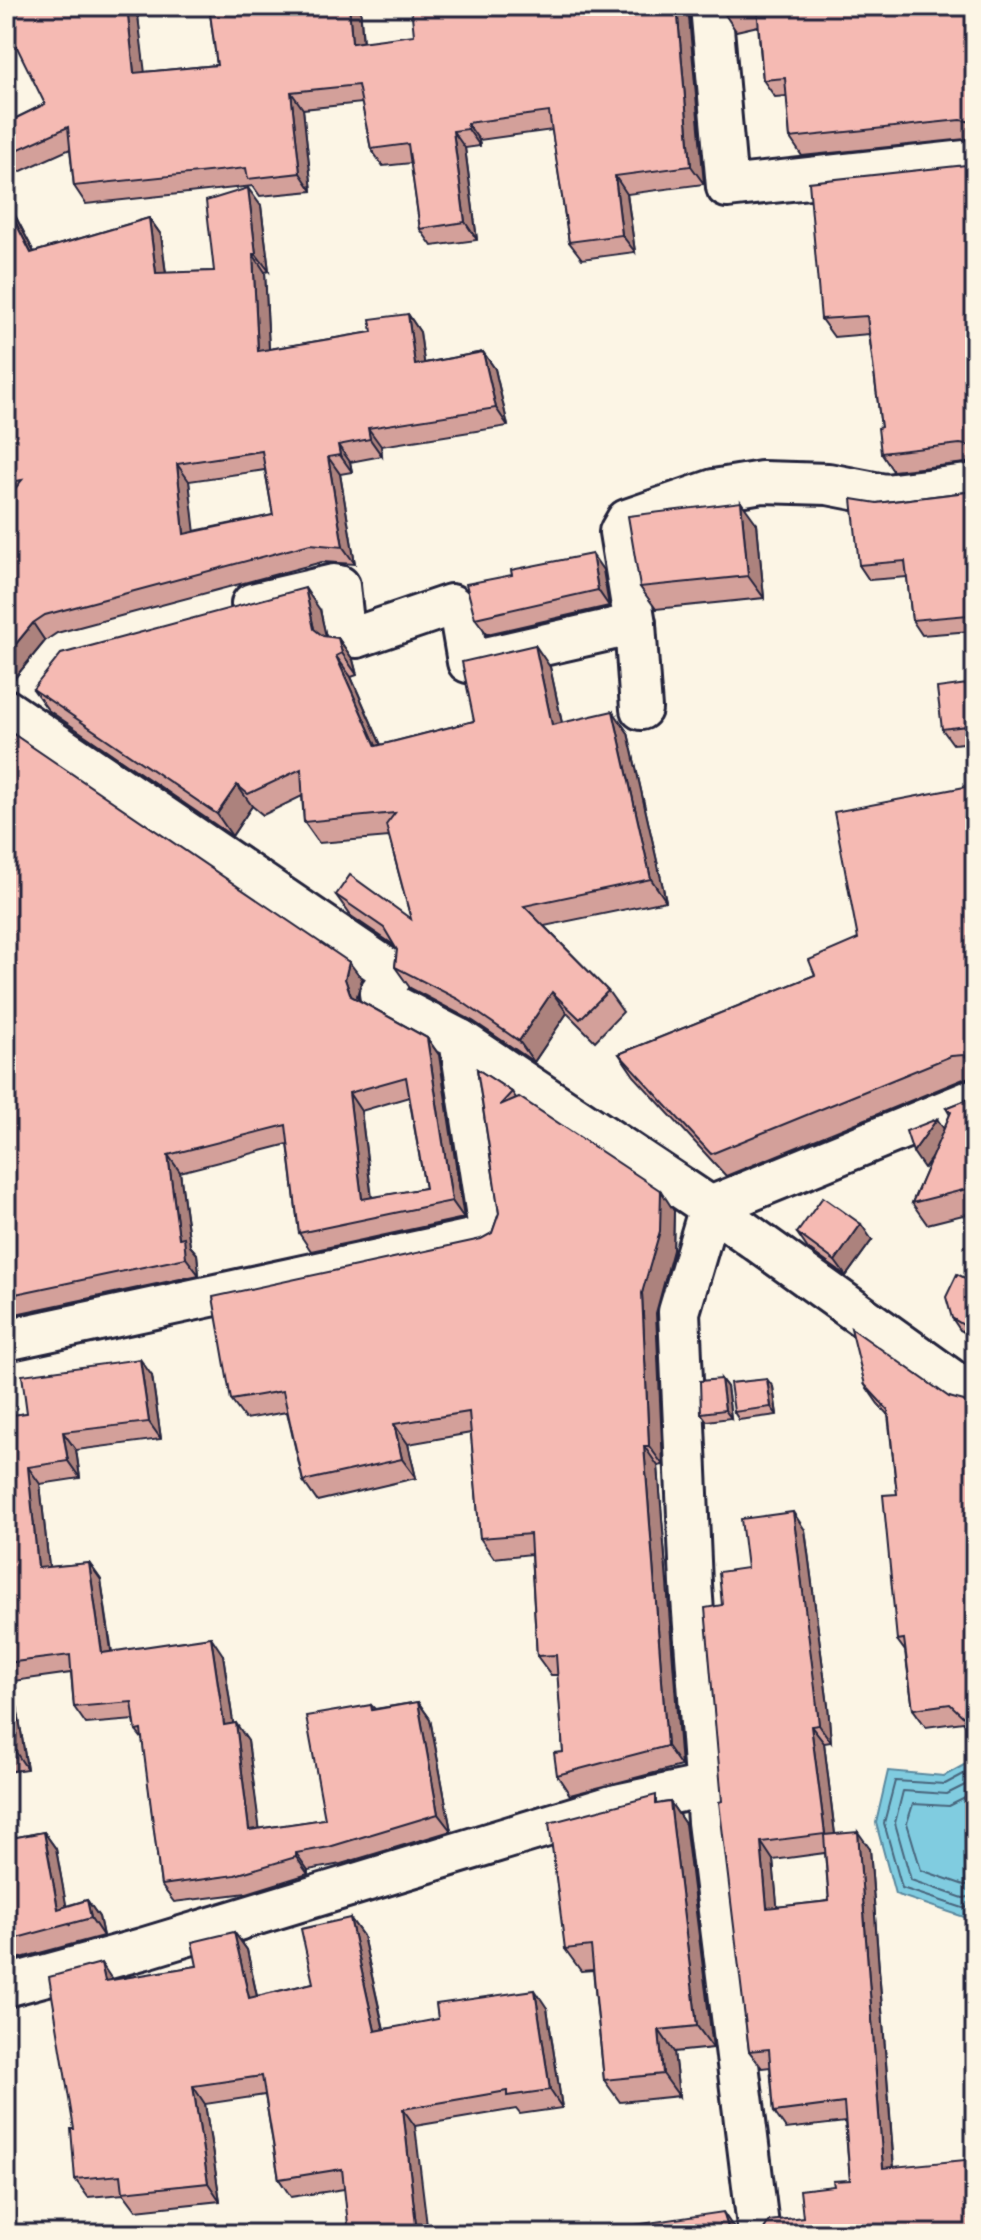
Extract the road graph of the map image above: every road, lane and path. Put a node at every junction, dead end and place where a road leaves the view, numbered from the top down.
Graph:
1 (711, 6) edge
2 (975, 160) edge
3 (975, 484) edge
4 (222, 612) edge
5 (635, 624) junction
6 (641, 709) dead end
7 (6, 710) edge
8 (460, 1040) junction
9 (975, 1099) edge
10 (710, 1207) junction
11 (6, 1340) edge
12 (975, 1397) edge
13 (706, 1786) junction
14 (6, 1986) edge
15 (759, 2234) edge

1 - 2 street
3 - 5 street
4 - 5 street
5 - 6 street
7 - 8 street
8 - 10 street
8 - 11 street
9 - 10 street
10 - 12 street
10 - 13 street
13 - 14 street
13 - 15 street

